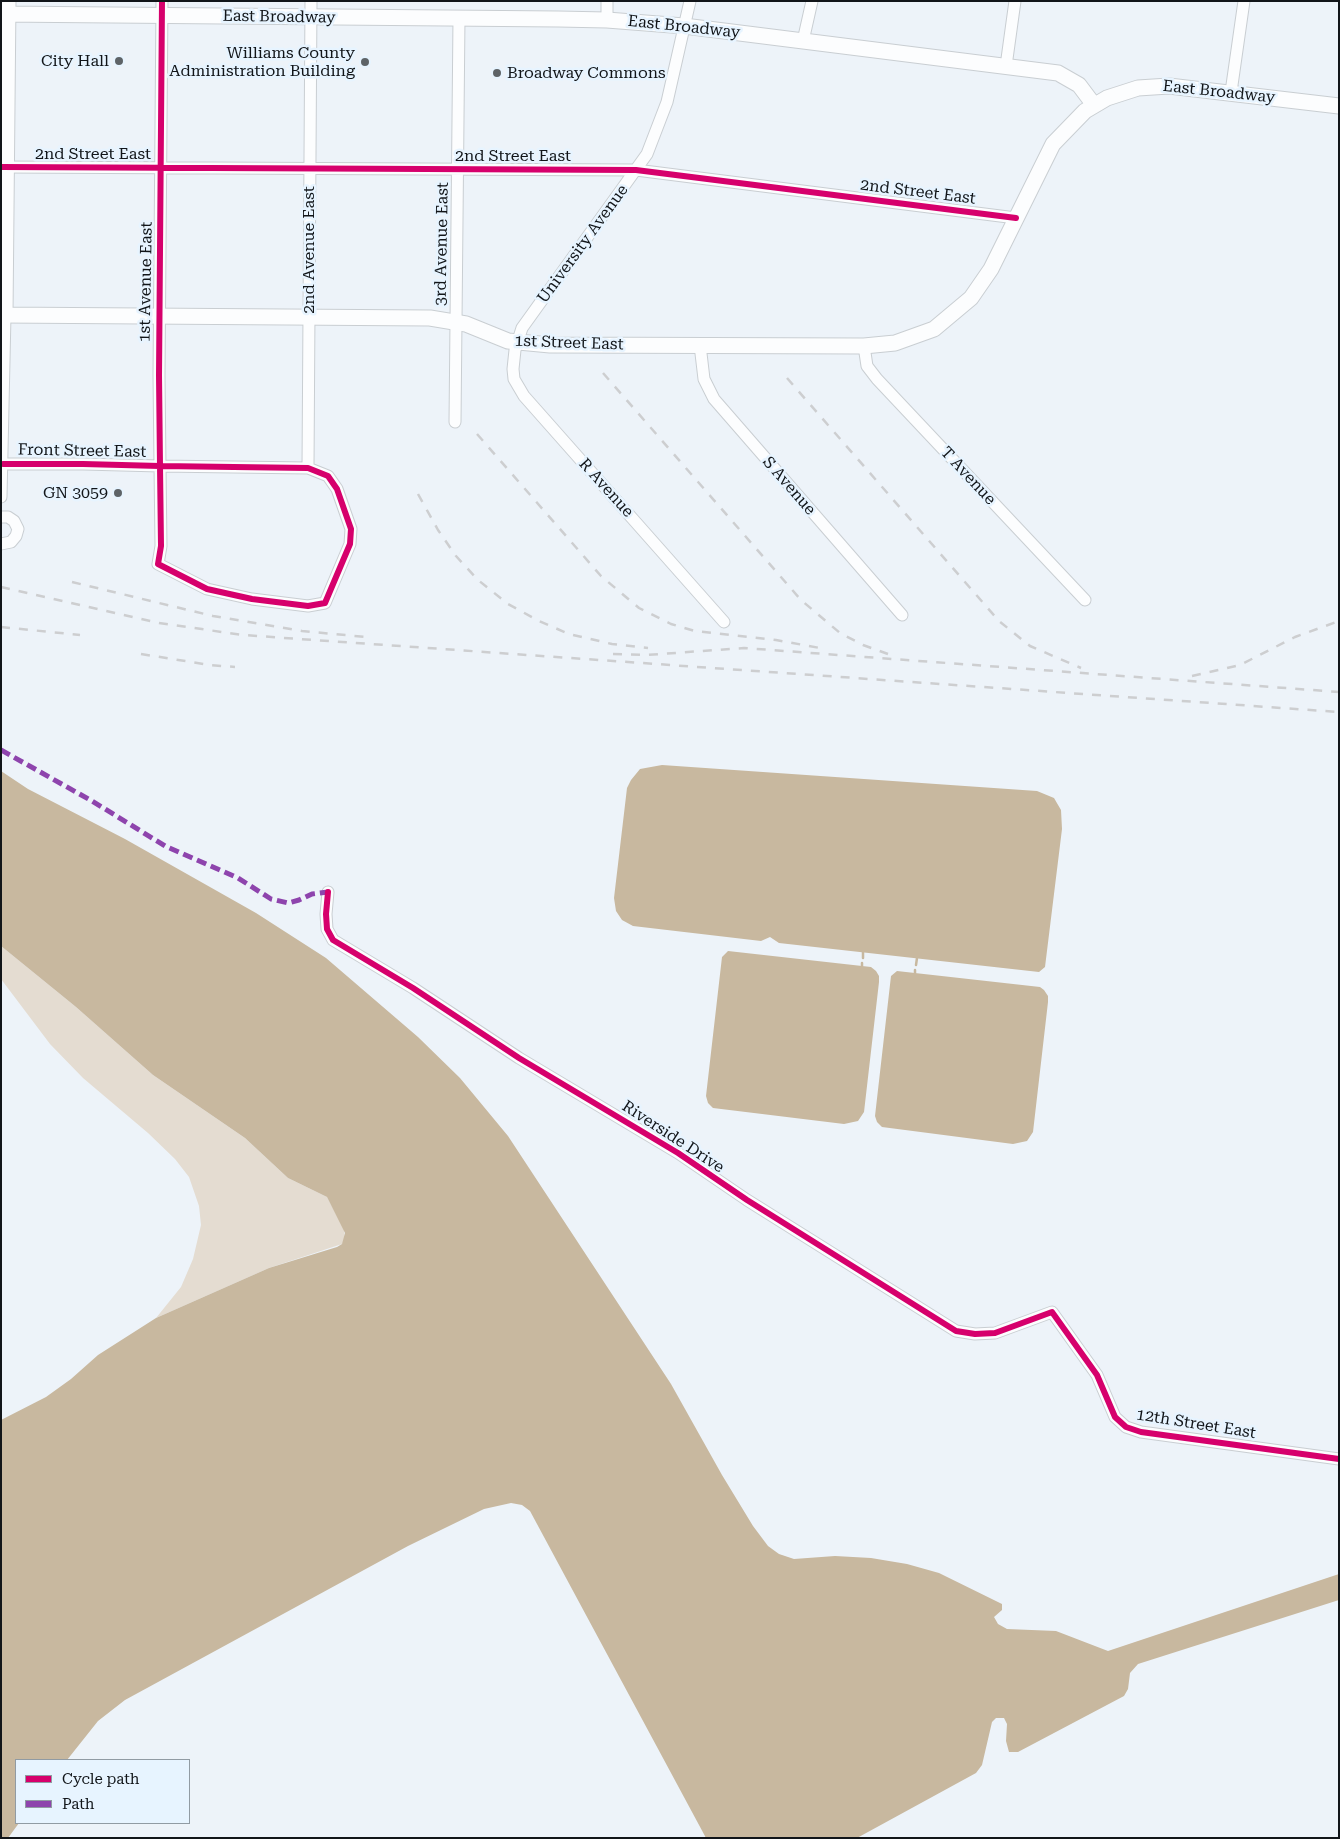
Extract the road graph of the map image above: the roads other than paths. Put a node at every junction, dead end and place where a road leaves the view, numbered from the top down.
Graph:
1 (311, 1) edge
2 (607, 1) edge
3 (690, 1) edge
4 (812, 1) edge
5 (1015, 1) edge
6 (1244, 1) edge
7 (162, 8) edge
8 (6, 10) edge
9 (311, 17) junction
10 (459, 18) junction
11 (607, 20) junction
12 (684, 26) junction
13 (803, 41) junction
14 (1006, 66) junction
15 (1231, 92) junction
16 (1094, 105) junction
17 (1339, 106) edge
18 (4, 167) edge
19 (161, 169) junction
20 (310, 169) junction
21 (457, 170) junction
22 (636, 170) junction
23 (1016, 218) junction
24 (3, 315) edge
25 (159, 316) junction
26 (309, 317) junction
27 (455, 321) junction
28 (516, 343) junction
29 (700, 346) junction
30 (864, 346) junction
31 (455, 422) dead end
32 (3, 464) junction
33 (160, 466) junction
34 (308, 468) junction
35 (1, 497) edge
36 (1, 517) edge
37 (1, 544) edge
38 (158, 564) joint
39 (1085, 600) dead end
40 (902, 615) dead end
41 (724, 622) dead end
42 (328, 892) dead end
43 (1052, 1312) joint
44 (1339, 1459) edge

1 - 9 street, 2nd Avenue East
2 - 11 street
3 - 12 street, University Avenue
4 - 13 street
5 - 14 street
6 - 15 street
7 - 8 main road, East Broadway
7 - 9 main road, East Broadway
7 - 19 street, 1st Avenue East
8 - 18 main road
9 - 10 main road, East Broadway
9 - 20 street, 2nd Avenue East
10 - 11 main road, East Broadway
10 - 21 street, 3rd Avenue East
11 - 12 main road, East Broadway
12 - 13 main road, East Broadway
12 - 22 street, University Avenue
13 - 14 main road, East Broadway
14 - 16 main road, East Broadway
15 - 16 main road, East Broadway
15 - 17 main road, East Broadway
16 - 23 main road, 1st Street East
18 - 19 street, 2nd Street East
18 - 24 main road
19 - 20 street, 2nd Street East
19 - 25 street, 1st Avenue East
20 - 21 street, 2nd Street East
20 - 26 street, 2nd Avenue East
21 - 22 street, 2nd Street East
21 - 27 street, 3rd Avenue East
22 - 23 street, 2nd Street East
22 - 28 street, University Avenue
23 - 30 main road, 1st Street East
24 - 25 main road, 1st Street East
24 - 32 street
25 - 26 main road, 1st Street East
25 - 33 street, 1st Avenue East
26 - 27 main road, 1st Street East
26 - 34 street, 2nd Avenue East
27 - 28 main road, 1st Street East
27 - 31 street, 3rd Avenue East
28 - 29 main road, 1st Street East
28 - 41 street, R Avenue
29 - 30 main road, 1st Street East
29 - 40 street, S Avenue
30 - 39 street, T Avenue
32 - 33 street, Front Street East
32 - 35 street
33 - 34 street, Front Street East
33 - 38 street, 1st Avenue East
34 - 38 street, Front Street East
36 - 37 street
42 - 43 street, Riverside Drive
43 - 44 street, 12th Street East

